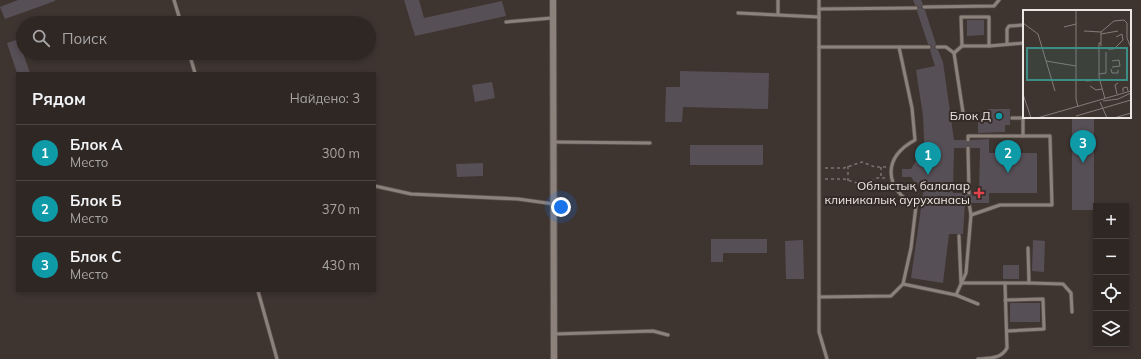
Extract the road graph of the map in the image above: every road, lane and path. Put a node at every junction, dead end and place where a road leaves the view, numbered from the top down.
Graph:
1 (174, 0) edge
2 (553, 0) edge
3 (778, 0) edge
4 (819, 0) edge
5 (1000, 0) edge
6 (924, 7) dead end
7 (916, 8) dead end
8 (819, 9) junction
9 (738, 13) dead end
10 (778, 14) junction
11 (179, 16) edge
12 (819, 17) junction
13 (553, 18) junction
14 (506, 22) dead end
15 (1023, 25) edge
16 (1023, 43) edge
17 (1007, 44) junction
18 (962, 46) junction
19 (989, 46) junction
20 (819, 47) junction
21 (900, 47) junction
22 (929, 47) dead end
23 (938, 47) dead end
24 (954, 53) junction
25 (191, 60) edge
26 (195, 72) edge
27 (1012, 118) dead end
28 (964, 119) dead end
29 (1023, 136) junction
30 (968, 140) dead end
31 (552, 142) junction
32 (650, 143) dead end
33 (968, 148) dead end
34 (848, 166) junction
35 (881, 167) junction
36 (891, 167) junction
37 (819, 168) junction
38 (881, 178) junction
39 (891, 178) junction
40 (819, 180) junction
41 (848, 181) junction
42 (376, 186) edge
43 (969, 193) dead end
44 (969, 203) dead end
45 (554, 204) junction
46 (971, 215) junction
47 (959, 236) dead end
48 (1028, 248) dead end
49 (961, 283) junction
50 (1005, 283) junction
51 (1029, 283) junction
52 (903, 284) junction
53 (258, 292) edge
54 (956, 295) junction
55 (819, 297) junction
56 (1005, 300) junction
57 (978, 304) dead end
58 (1072, 312) dead end
59 (1007, 331) junction
60 (554, 334) junction
61 (668, 335) dead end
62 (278, 359) edge
63 (554, 359) edge
64 (827, 359) edge
65 (978, 359) edge

1 - 11 lane
2 - 13 street
3 - 10 lane
4 - 8 lane
5 - 6 lane
7 - 8 lane
8 - 12 lane
9 - 10 lane
10 - 12 lane
12 - 20 lane
13 - 14 lane
13 - 31 street
15 - 17 lane
16 - 17 lane
17 - 19 lane
18 - 19 lane
18 - 19 lane
18 - 24 lane
20 - 21 lane
20 - 37 lane
21 - 22 lane
21 - 36 lane
23 - 24 lane
24 - 28 lane
25 - 26 lane
27 - 29 lane
29 - 30 lane
29 - 46 lane
31 - 32 lane
31 - 45 street
33 - 43 lane
34 - 35 path
34 - 37 path
34 - 41 path
35 - 36 path
35 - 38 path
36 - 39 lane
37 - 40 lane
38 - 39 path
38 - 41 path
39 - 52 lane
40 - 41 path
40 - 55 lane
42 - 45 lane
44 - 46 lane
45 - 60 street
46 - 49 lane
47 - 49 lane
48 - 51 lane
49 - 50 lane
49 - 54 lane
50 - 51 lane
50 - 56 lane
51 - 58 lane
52 - 54 lane
52 - 55 lane
53 - 62 lane
54 - 57 lane
55 - 64 lane
56 - 59 lane
56 - 59 lane
59 - 65 lane
60 - 61 lane
60 - 63 street

